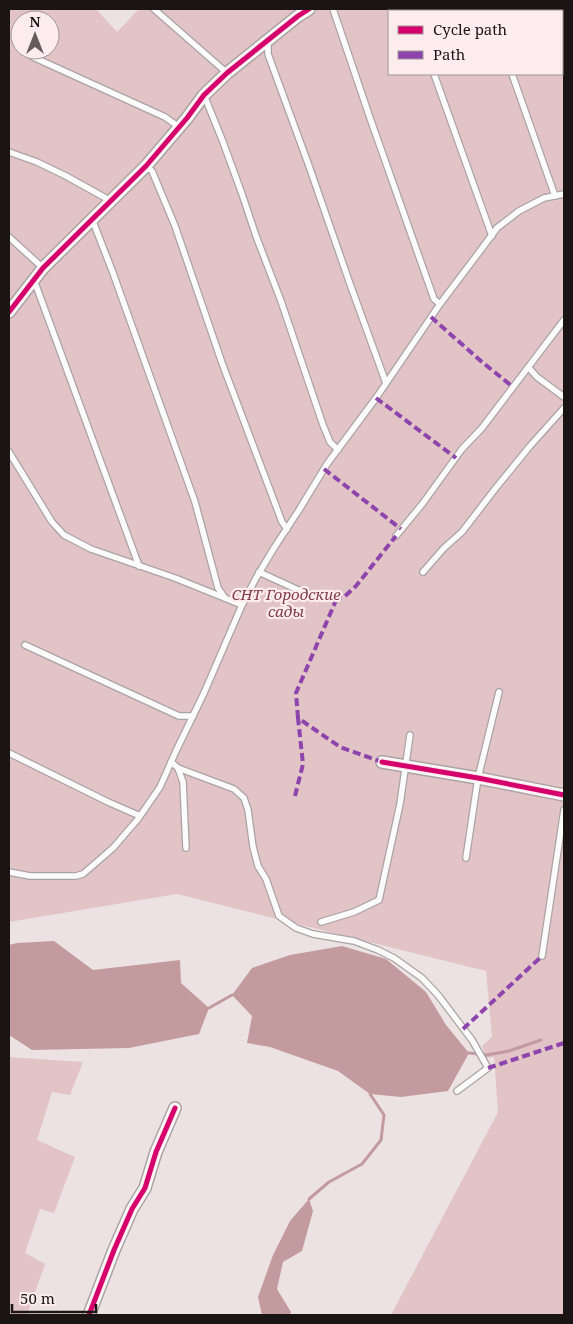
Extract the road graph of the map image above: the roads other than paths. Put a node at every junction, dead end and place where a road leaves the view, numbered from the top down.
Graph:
1 (154, 9) edge
2 (309, 9) edge
3 (333, 9) edge
4 (296, 12) edge
5 (268, 41) junction
6 (40, 60) edge
7 (227, 73) junction
8 (434, 75) edge
9 (512, 75) edge
10 (204, 95) junction
11 (179, 127) junction
12 (9, 152) edge
13 (146, 166) junction
14 (564, 194) edge
15 (555, 196) junction
16 (111, 201) junction
17 (92, 219) junction
18 (492, 236) junction
19 (9, 237) edge
20 (43, 268) junction
21 (34, 280) junction
22 (440, 304) junction
23 (9, 312) edge
24 (564, 320) edge
25 (529, 368) junction
26 (386, 383) junction
27 (564, 397) edge
28 (564, 408) edge
29 (338, 450) junction
30 (9, 452) edge
31 (287, 529) junction
32 (396, 536) dead end
33 (139, 566) junction
34 (259, 572) junction
35 (422, 572) dead end
36 (225, 598) junction
37 (322, 598) dead end
38 (242, 605) junction
39 (25, 645) dead end
40 (499, 692) dead end
41 (193, 716) junction
42 (410, 735) dead end
43 (9, 753) edge
44 (171, 762) junction
45 (382, 762) dead end
46 (405, 766) junction
47 (178, 768) junction
48 (478, 778) junction
49 (564, 795) edge
50 (564, 810) edge
51 (140, 816) junction
52 (186, 848) dead end
53 (466, 858) dead end
54 (9, 872) edge
55 (321, 922) dead end
56 (542, 956) dead end
57 (457, 1091) dead end
58 (175, 1108) dead end
59 (89, 1315) edge

1 - 7 lane
2 - 4 street
3 - 22 lane
4 - 5 street
5 - 7 street
5 - 26 lane
6 - 11 lane
7 - 10 street
8 - 18 lane
9 - 15 lane
10 - 11 street
10 - 29 lane
11 - 13 street
12 - 16 lane
13 - 16 street
13 - 31 lane
14 - 15 lane
15 - 18 lane
16 - 17 street
17 - 20 street
17 - 36 lane
18 - 22 lane
19 - 20 lane
20 - 21 street
21 - 23 street
21 - 33 lane
22 - 26 lane
24 - 25 lane
25 - 27 lane
25 - 32 lane
26 - 29 lane
28 - 35 lane
29 - 31 lane
30 - 33 lane
31 - 34 lane
33 - 36 lane
34 - 37 lane
34 - 38 lane
36 - 38 lane
38 - 41 lane
39 - 41 lane
40 - 48 lane
41 - 44 lane
42 - 46 lane
43 - 51 lane
44 - 47 lane
44 - 51 lane
45 - 46 street
46 - 48 street
46 - 55 lane
47 - 52 lane
47 - 57 lane
48 - 49 street
48 - 53 lane
50 - 56 lane
51 - 54 lane
58 - 59 street

